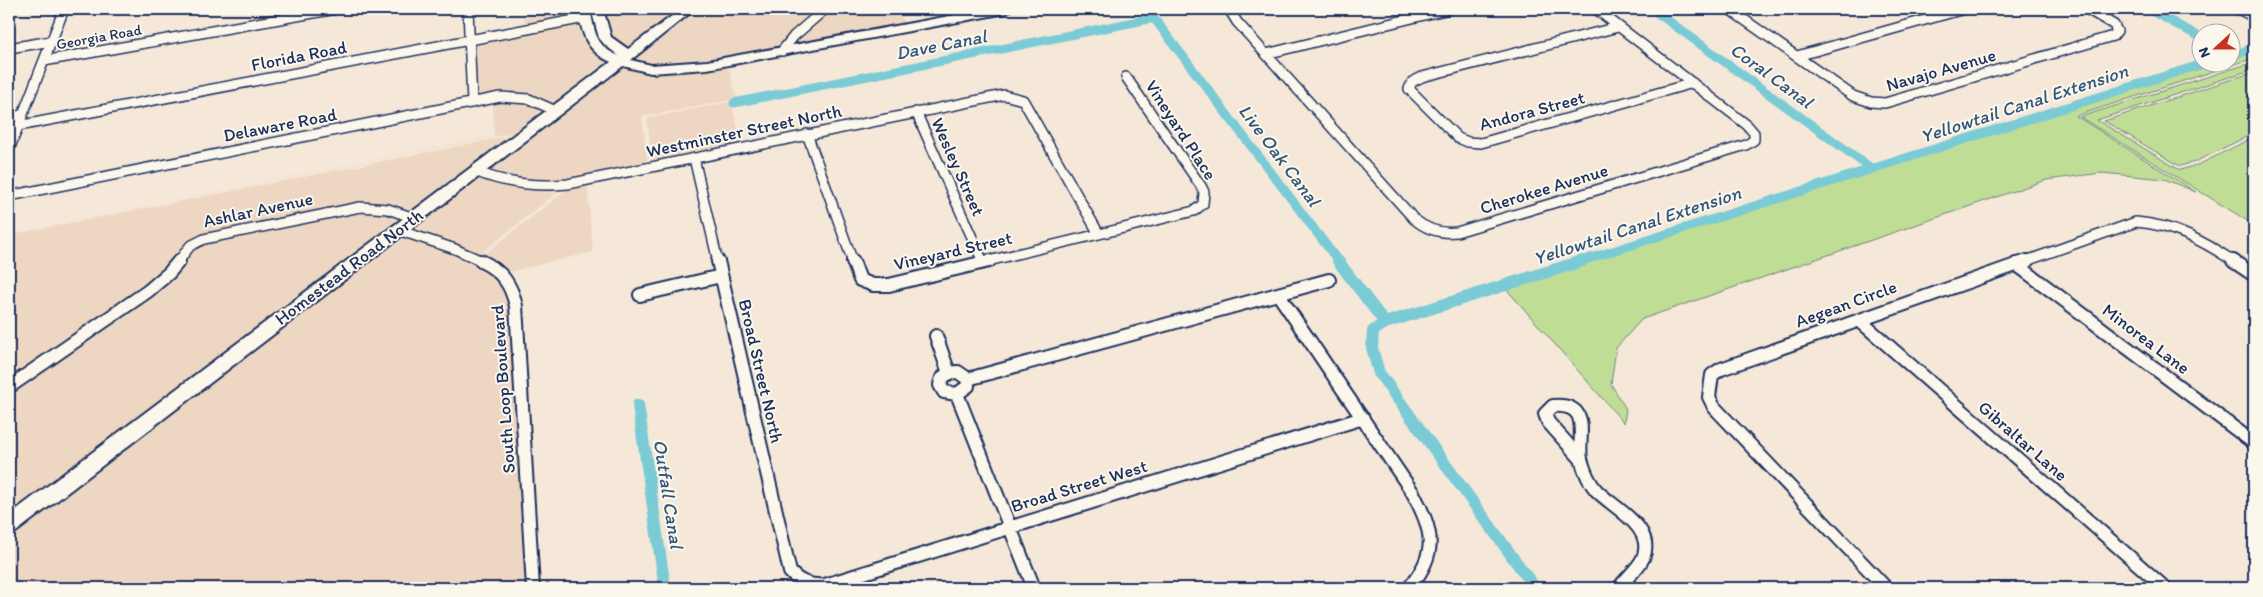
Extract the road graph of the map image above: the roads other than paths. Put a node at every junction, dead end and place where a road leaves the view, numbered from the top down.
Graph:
1 (64, 9) edge
2 (336, 9) edge
3 (468, 9) edge
4 (597, 9) edge
5 (689, 9) edge
6 (825, 9) edge
7 (1006, 9) edge
8 (1229, 9) edge
9 (1449, 9) edge
10 (1596, 9) edge
11 (1729, 9) edge
12 (1964, 9) edge
13 (2087, 9) edge
14 (2238, 9) edge
15 (584, 13) edge
16 (959, 13) edge
17 (2254, 17) edge
18 (1618, 27) junction
19 (470, 40) junction
20 (52, 41) junction
21 (9, 48) edge
22 (782, 51) junction
23 (1266, 54) junction
24 (1797, 56) junction
25 (626, 58) junction
26 (44, 61) junction
27 (1126, 77) dead end
28 (1692, 84) junction
29 (472, 103) junction
30 (556, 111) junction
31 (916, 112) junction
32 (23, 115) junction
33 (9, 117) edge
34 (18, 126) junction
35 (807, 134) junction
36 (9, 150) edge
37 (694, 158) junction
38 (475, 171) junction
39 (9, 196) edge
40 (1203, 204) joint
41 (414, 218) junction
42 (398, 230) junction
43 (1099, 234) junction
44 (983, 262) junction
45 (2016, 264) junction
46 (721, 276) junction
47 (2254, 276) edge
48 (1328, 280) dead end
49 (1278, 294) junction
50 (640, 296) dead end
51 (1858, 320) junction
52 (936, 336) dead end
53 (949, 373) junction
54 (968, 379) junction
55 (9, 387) edge
56 (957, 394) junction
57 (1363, 418) junction
58 (2254, 443) edge
59 (1582, 460) dead end
60 (9, 526) edge
61 (1010, 527) junction
62 (806, 584) joint
63 (533, 588) edge
64 (1034, 588) edge
65 (1409, 588) edge
66 (1619, 588) edge
67 (1886, 588) edge
68 (2165, 588) edge

1 - 20 street
2 - 26 street, Georgia Road
3 - 19 street
4 - 25 main road
5 - 25 main road, Homestead Road North
6 - 22 street
7 - 16 main road
8 - 23 street, Cherokee Avenue
9 - 23 street
10 - 18 street, Cherokee Avenue
11 - 24 street, Navajo Avenue
12 - 24 street
13 - 24 street, Navajo Avenue
14 - 17 street
15 - 19 street, Florida Road
15 - 25 main road
16 - 22 main road
18 - 28 street, Cherokee Avenue
18 - 28 street, Andora Street
19 - 29 street
19 - 34 street, Florida Road
20 - 21 street
20 - 26 street
22 - 25 main road
23 - 28 street, Cherokee Avenue
25 - 30 main road, Homestead Road North
26 - 32 street
27 - 40 street, Vineyard Place
29 - 30 street, Delaware Road
29 - 39 street, Delaware Road
30 - 38 main road, Homestead Road North
31 - 35 street, Westminster Street North
31 - 43 street, Westminster Street North
31 - 44 street, Wesley Street
32 - 33 street
32 - 34 street
34 - 36 street
35 - 37 street, Westminster Street North
35 - 44 street, Vineyard Street
37 - 38 street, Westminster Street North
37 - 46 street, Broad Street North
38 - 41 main road, Homestead Road North
40 - 43 street, Vineyard Street
41 - 42 main road, Homestead Road North
41 - 55 street, Ashlar Avenue
42 - 60 main road, Homestead Road North
42 - 63 street, South Loop Boulevard
43 - 44 street, Vineyard Street
45 - 47 street, Aegean Circle
45 - 51 street, Aegean Circle
45 - 58 street, Minorea Lane
46 - 50 street
46 - 62 street, Broad Street North
48 - 49 street
49 - 54 street
49 - 57 street
51 - 67 street, Aegean Circle
51 - 68 street, Gibraltar Lane
52 - 53 street
53 - 54 street
53 - 56 street
54 - 56 street
56 - 61 street
57 - 61 street, Broad Street West
57 - 65 street
59 - 66 street
61 - 62 street, Broad Street West
61 - 64 street

